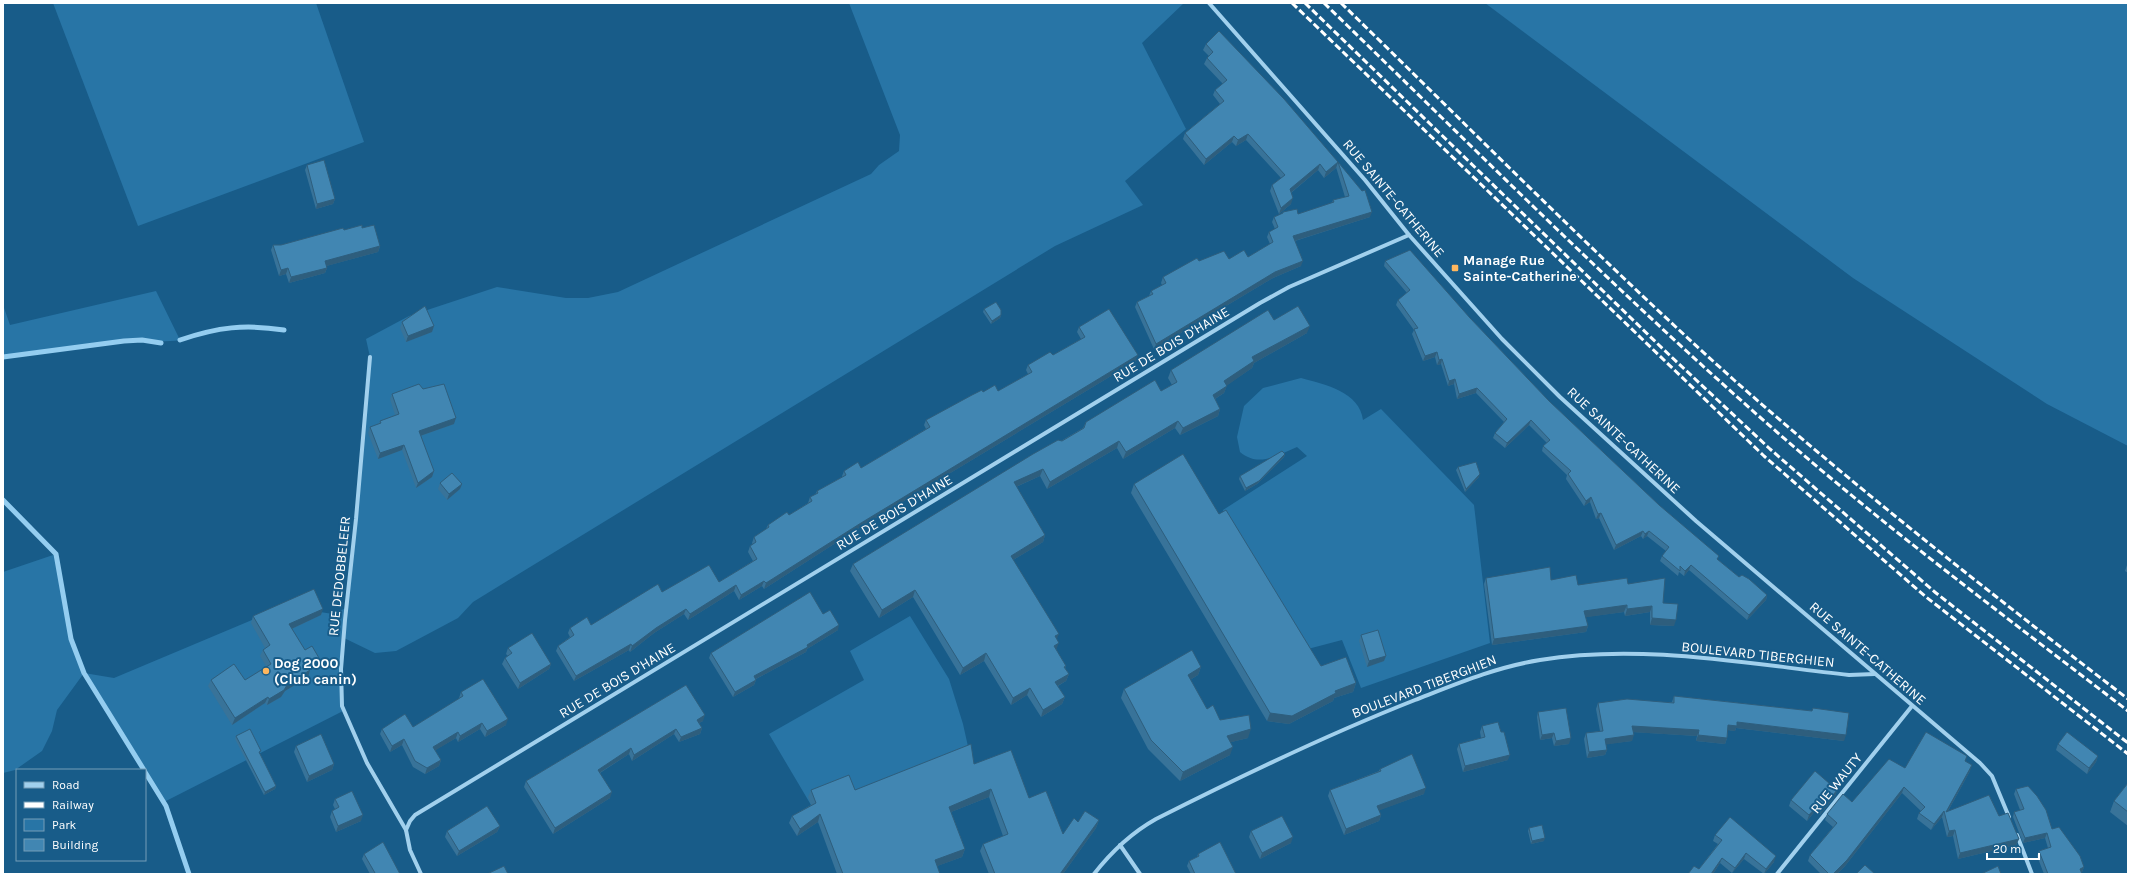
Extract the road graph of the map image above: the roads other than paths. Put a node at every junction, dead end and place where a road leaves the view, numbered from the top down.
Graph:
1 (1209, 3) edge
2 (1409, 235) junction
3 (370, 357) dead end
4 (1875, 674) junction
5 (1912, 706) junction
6 (2011, 821) edge
7 (2014, 828) edge
8 (406, 830) junction
9 (1120, 845) junction
10 (421, 874) edge
11 (1094, 874) edge
12 (1140, 874) edge
13 (1777, 874) edge
14 (2032, 874) edge

1 - 2 street, RUE SAINTE-CATHERINE
2 - 4 street, RUE SAINTE-CATHERINE
2 - 8 street, RUE DE BOIS D'HAINE
3 - 8 street, RUE DEDOBBELEER
4 - 5 street, RUE SAINTE-CATHERINE
4 - 9 street, BOULEVARD TIBERGHIEN
5 - 6 street, RUE SAINTE-CATHERINE
5 - 13 street, RUE WAUTY
7 - 14 street
8 - 10 street, RUE DEDOBBELEER
9 - 11 street, BOULEVARD TIBERGHIEN
9 - 12 street

